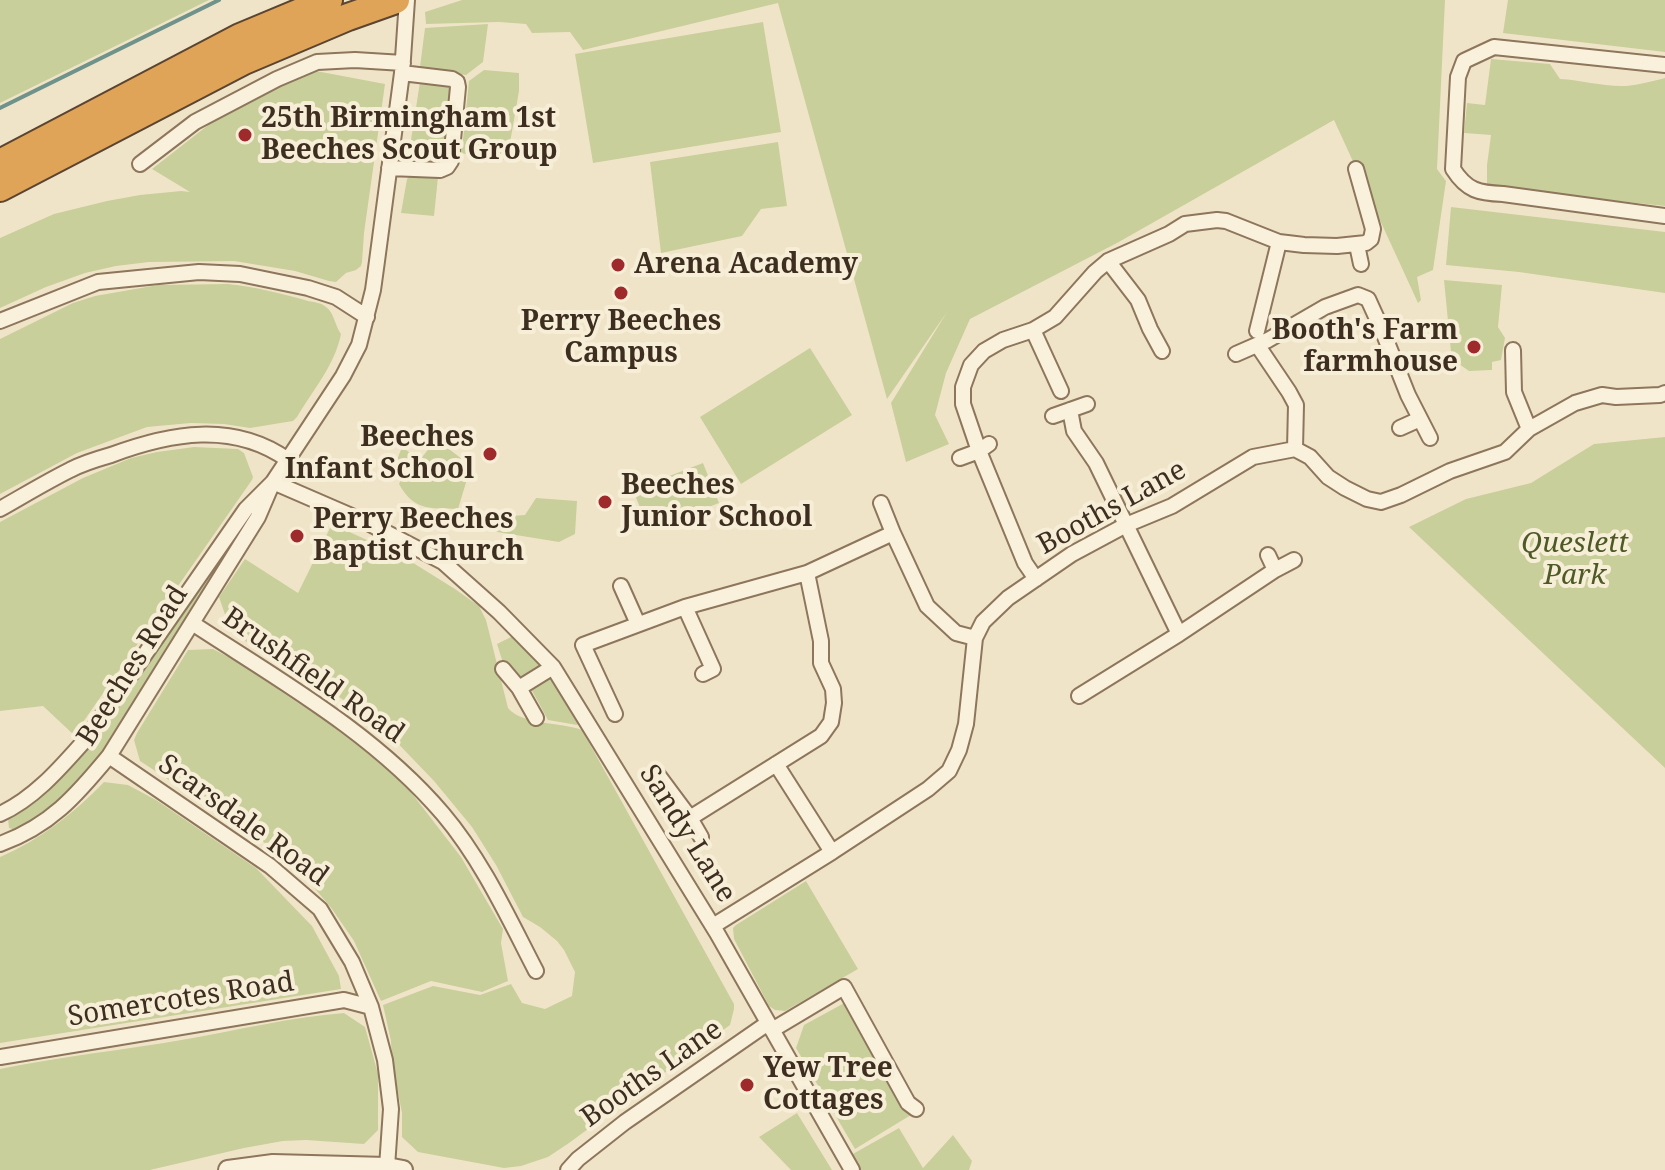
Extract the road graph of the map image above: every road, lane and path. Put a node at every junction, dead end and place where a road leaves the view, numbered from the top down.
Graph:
1 (329, 0) edge
2 (396, 0) edge
3 (407, 0) edge
4 (1665, 65) edge
5 (403, 68) junction
6 (0, 163) edge
7 (140, 164) dead end
8 (389, 168) junction
9 (1356, 169) dead end
10 (0, 188) edge
11 (1665, 216) edge
12 (1279, 242) junction
13 (1364, 242) junction
14 (1108, 261) junction
15 (1361, 264) dead end
16 (367, 317) junction
17 (0, 321) edge
18 (1033, 330) junction
19 (1257, 338) junction
20 (1513, 350) dead end
21 (1162, 351) dead end
22 (1236, 354) dead end
23 (1513, 371) junction
24 (1497, 373) dead end
25 (1061, 391) dead end
26 (1665, 393) edge
27 (1087, 404) dead end
28 (1070, 410) junction
29 (1053, 416) dead end
30 (1420, 419) junction
31 (1400, 428) dead end
32 (1529, 429) junction
33 (1430, 438) dead end
34 (984, 447) junction
35 (1295, 449) junction
36 (960, 458) dead end
37 (288, 460) junction
38 (273, 482) junction
39 (881, 503) dead end
40 (0, 509) edge
41 (1126, 525) junction
42 (893, 533) junction
43 (1268, 555) dead end
44 (1294, 560) dead end
45 (1275, 570) junction
46 (807, 573) junction
47 (1036, 579) junction
48 (621, 586) dead end
49 (685, 607) junction
50 (192, 623) junction
51 (638, 624) junction
52 (1179, 634) junction
53 (975, 638) junction
54 (553, 667) junction
55 (714, 668) dead end
56 (503, 669) dead end
57 (519, 688) junction
58 (1079, 696) dead end
59 (615, 714) dead end
60 (536, 718) dead end
61 (109, 756) junction
62 (776, 764) junction
63 (655, 771) dead end
64 (0, 814) edge
65 (690, 818) junction
66 (701, 837) dead end
67 (1, 841) edge
68 (832, 852) junction
69 (713, 926) junction
70 (536, 971) dead end
71 (371, 1007) junction
72 (770, 1026) junction
73 (0, 1057) edge
74 (916, 1109) dead end
75 (395, 1168) edge
76 (228, 1170) edge
77 (568, 1170) edge
78 (852, 1170) edge

1 - 6 highway
2 - 10 highway
3 - 5 street, Beeches Road
4 - 11 street
5 - 7 street
5 - 8 street, Beeches Road
5 - 8 street
8 - 16 street, Beeches Road
9 - 13 street
12 - 13 street
12 - 14 street
12 - 19 street
13 - 15 street
14 - 18 street
14 - 21 street
16 - 17 street
16 - 37 street, Beeches Road
18 - 25 street
18 - 34 street
19 - 22 street
19 - 30 street
19 - 35 street
20 - 23 street
23 - 24 street
23 - 32 street
26 - 32 street
27 - 28 street
28 - 29 street
28 - 41 street
30 - 31 street
30 - 33 street
32 - 35 street
34 - 36 street
34 - 47 street
35 - 41 street, Booths Lane
37 - 38 street, Beeches Road
37 - 40 street
38 - 50 street, Beeches Road
38 - 54 street, Sandy Lane
38 - 64 street, Beeches Road
39 - 42 street
41 - 47 street, Booths Lane
41 - 52 street
42 - 46 street
42 - 53 street
43 - 45 street
44 - 45 street
45 - 52 street
46 - 49 street
46 - 62 street
47 - 53 street, Booths Lane
48 - 51 street
49 - 51 street
49 - 55 street
50 - 61 street, Beeches Road
50 - 70 street, Brushfield Road
51 - 59 street
52 - 58 street
53 - 68 street
54 - 57 street
54 - 69 street, Sandy Lane
56 - 57 street
57 - 60 street
61 - 67 street, Beeches Road
61 - 71 street, Scarsdale Road
62 - 65 street
62 - 68 street
63 - 65 street
65 - 66 street
68 - 69 street
69 - 72 street, Sandy Lane
71 - 73 street, Somercotes Road
71 - 75 street, Scarsdale Road
72 - 74 street, Booths Lane
72 - 77 street, Booths Lane
72 - 78 street, Sandy Lane
75 - 76 street

